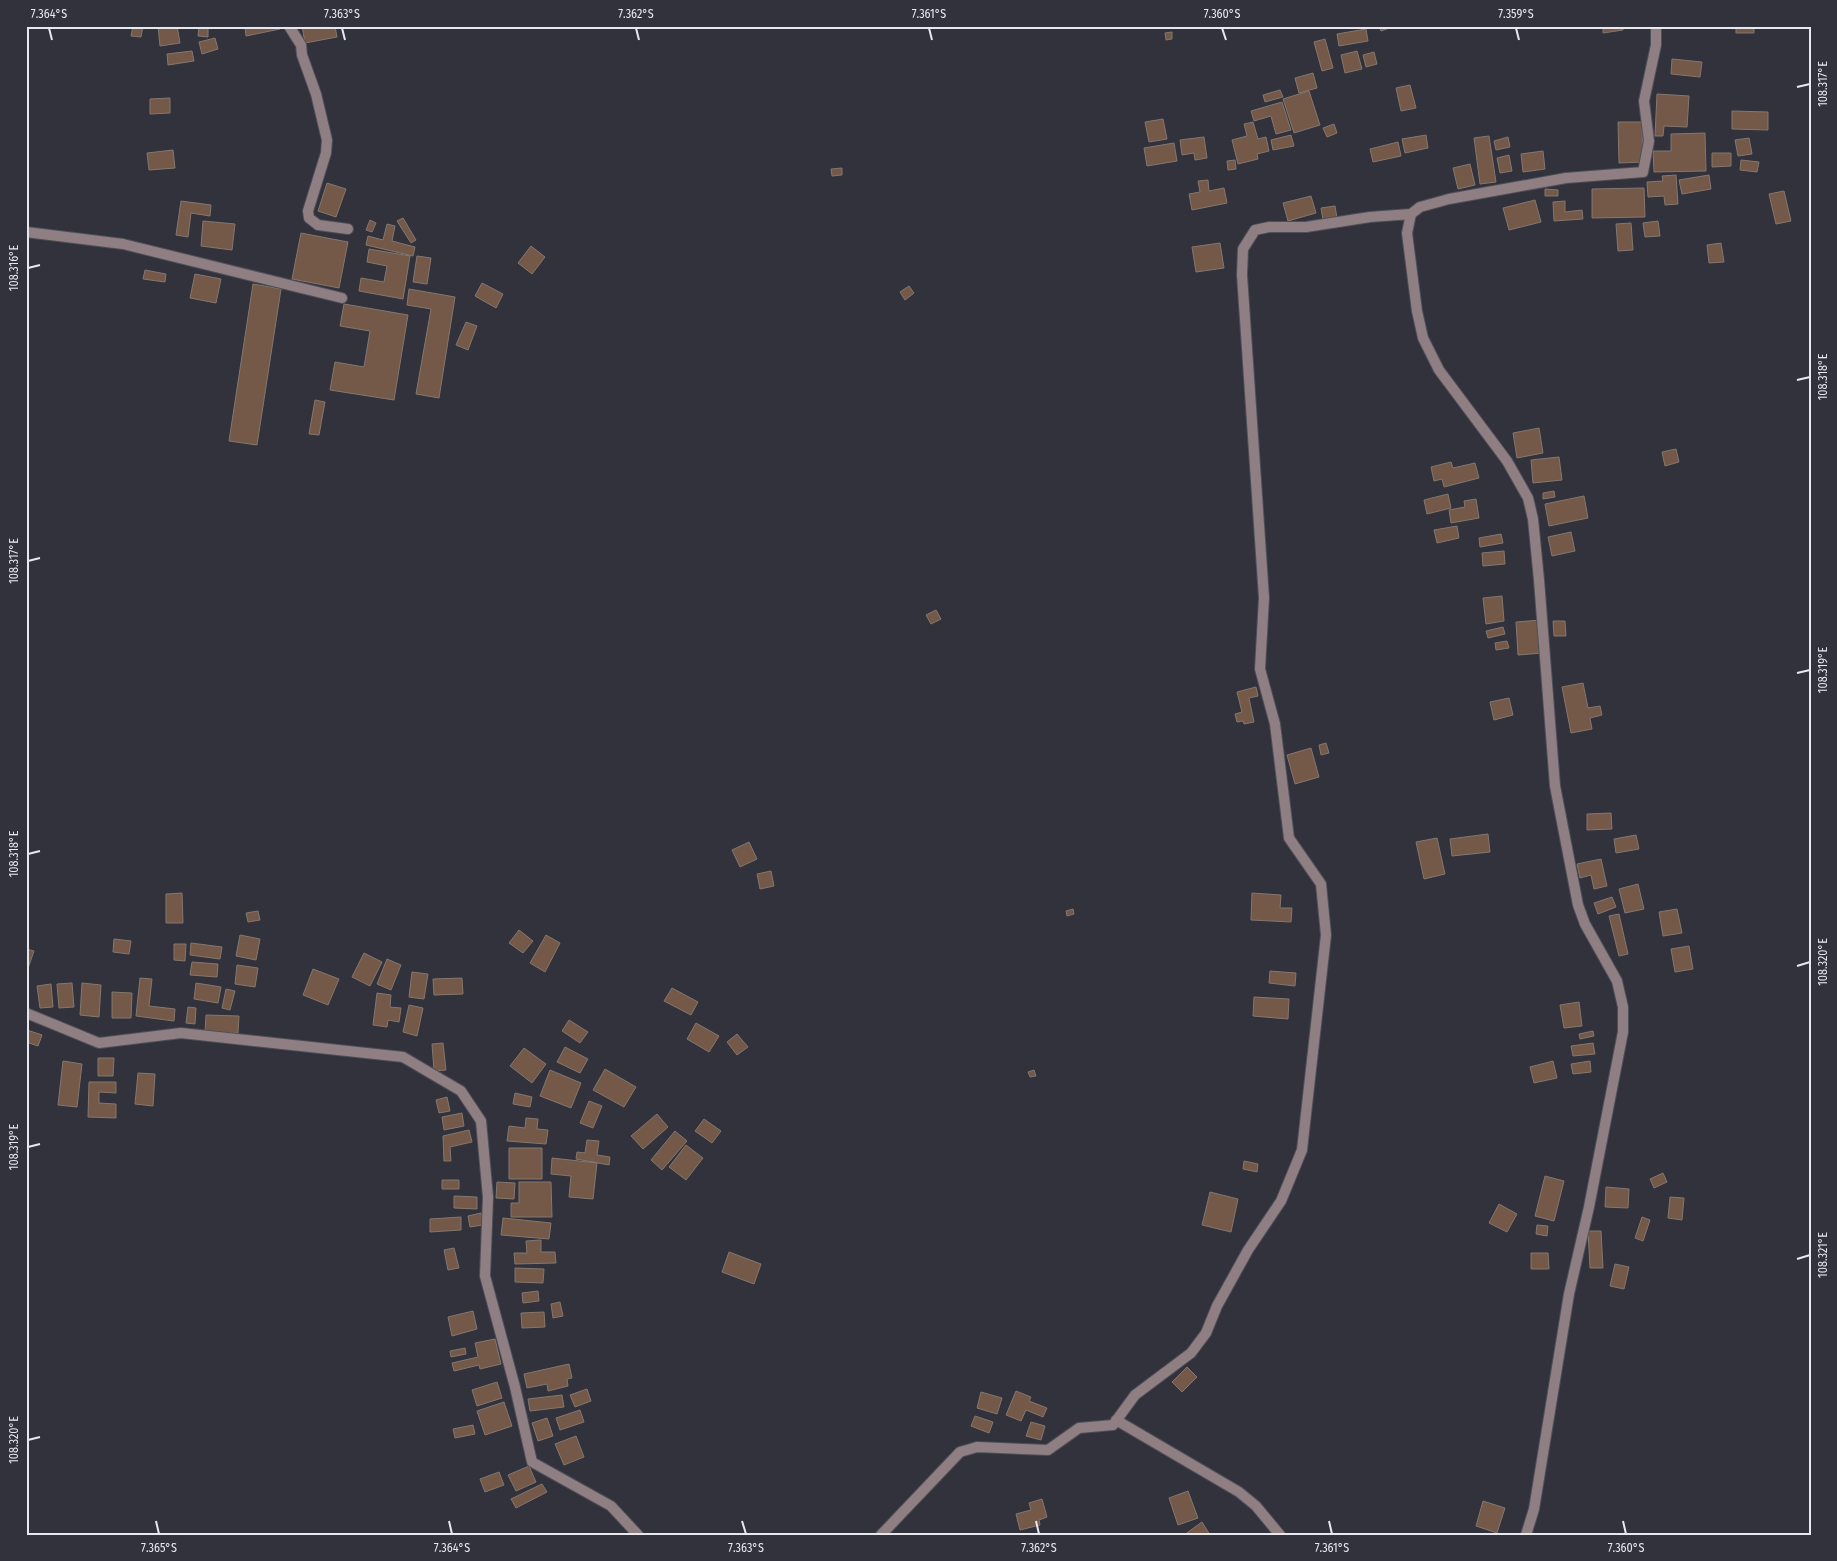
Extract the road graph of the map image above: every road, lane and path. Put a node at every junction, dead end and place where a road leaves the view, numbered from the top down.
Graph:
1 (289, 26) edge
2 (1656, 26) edge
3 (1410, 214) junction
4 (348, 229) dead end
5 (26, 232) edge
6 (342, 298) dead end
7 (26, 1013) edge
8 (1116, 1420) junction
9 (638, 1535) edge
10 (882, 1535) edge
11 (1280, 1535) edge
12 (1526, 1535) edge

1 - 4 street
2 - 3 street
3 - 8 street
3 - 12 street
5 - 6 street
7 - 9 street
8 - 10 street
8 - 11 street

